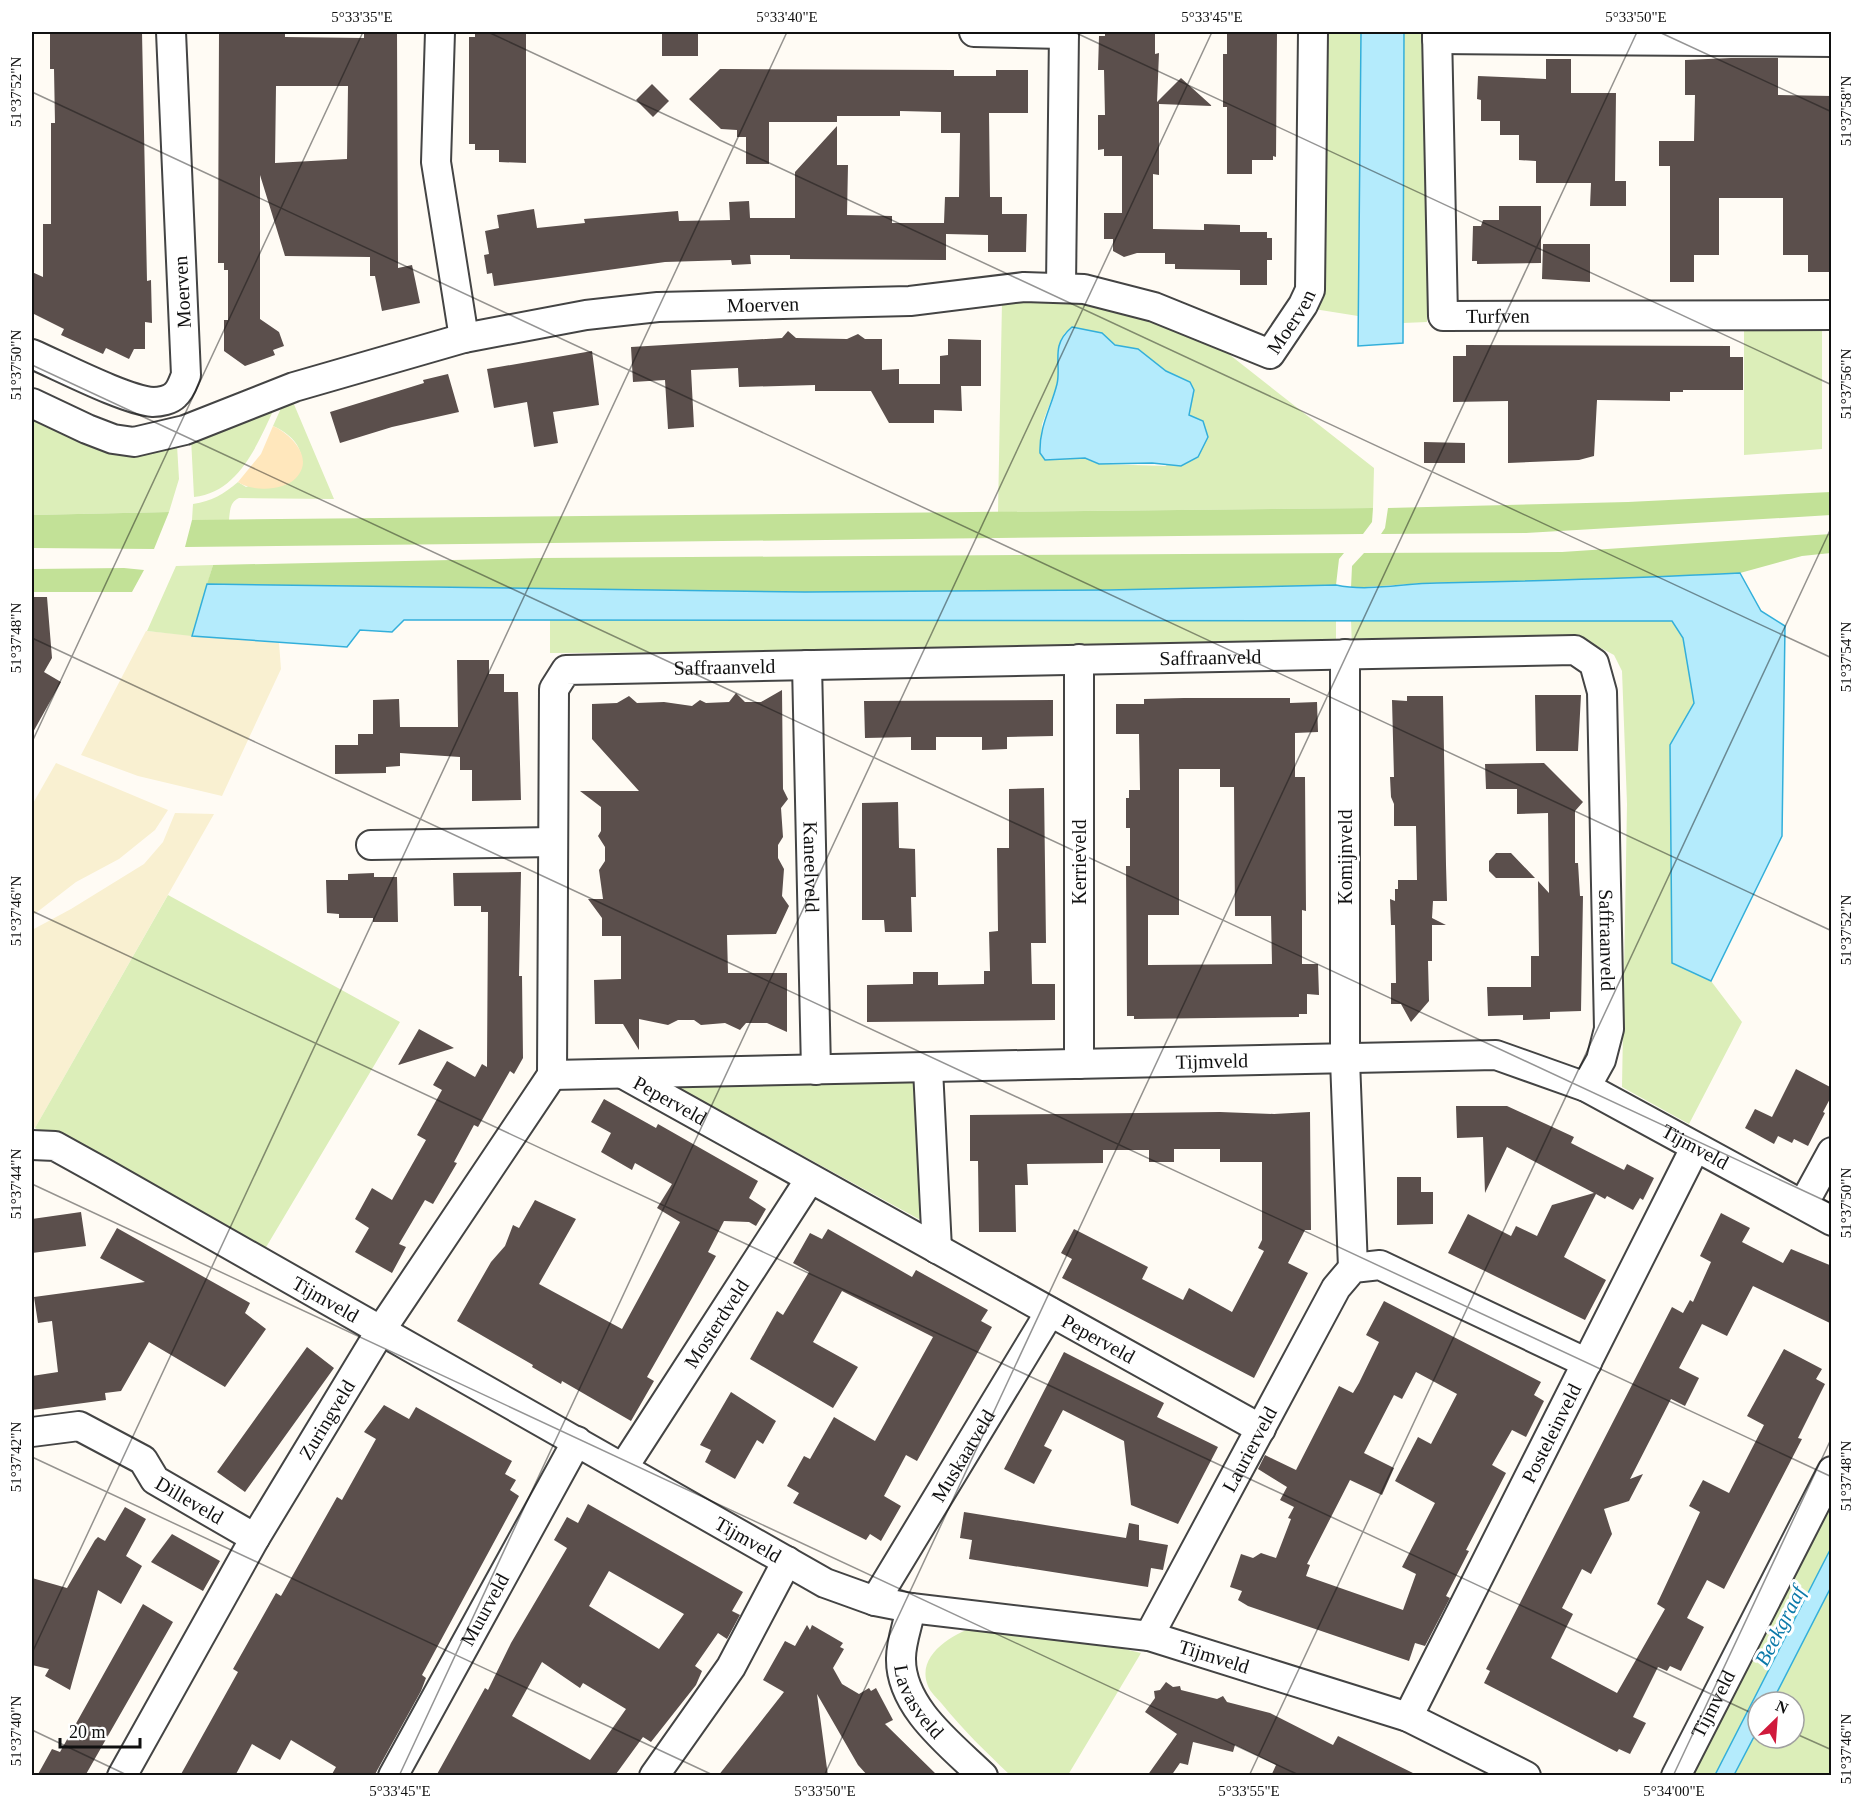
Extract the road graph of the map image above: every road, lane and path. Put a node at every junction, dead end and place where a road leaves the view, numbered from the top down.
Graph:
1 (171, 32) edge
2 (440, 32) edge
3 (974, 32) edge
4 (1313, 32) edge
5 (1064, 33) edge
6 (1437, 35) edge
7 (1832, 42) edge
8 (1061, 286) junction
9 (1832, 315) edge
10 (464, 338) junction
11 (32, 354) edge
12 (32, 403) edge
13 (1345, 654) junction
14 (1079, 659) junction
15 (807, 665) junction
16 (553, 842) junction
17 (370, 845) dead end
18 (1345, 1060) junction
19 (1079, 1064) junction
20 (928, 1069) junction
21 (816, 1070) junction
22 (623, 1074) junction
23 (552, 1075) junction
24 (1586, 1087) junction
25 (32, 1145) edge
26 (1695, 1148) junction
27 (1832, 1152) edge
28 (810, 1179) junction
29 (1804, 1203) junction
30 (1832, 1221) edge
31 (937, 1249) junction
32 (1353, 1268) junction
33 (1050, 1312) junction
34 (381, 1330) junction
35 (1587, 1363) junction
36 (1261, 1429) junction
37 (32, 1432) edge
38 (577, 1441) junction
39 (623, 1468) junction
40 (1832, 1472) edge
41 (255, 1538) junction
42 (787, 1561) junction
43 (875, 1601) junction
44 (911, 1608) junction
45 (1149, 1636) junction
46 (1408, 1717) junction
47 (122, 1776) edge
48 (393, 1776) edge
49 (654, 1776) edge
50 (983, 1776) edge
51 (1526, 1776) edge
52 (1676, 1776) edge

1 - 11 street, Moerven
2 - 10 street
3 - 5 street
4 - 8 street, Moerven
5 - 8 street
6 - 7 street, Turfven
6 - 9 street, Turfven
8 - 10 street, Moerven
10 - 12 street, Moerven
13 - 14 street, Saffraanveld
13 - 18 street, Komijnveld
13 - 24 street, Saffraanveld
14 - 15 street, Saffraanveld
14 - 19 street, Kerrieveld
15 - 16 street, Saffraanveld
15 - 21 street, Kaneelveld
16 - 17 street
16 - 23 street, Saffraanveld
18 - 19 street, Tijmveld
18 - 24 street, Tijmveld
18 - 32 street
19 - 20 street, Tijmveld
20 - 21 street, Tijmveld
20 - 31 street
21 - 22 street, Tijmveld
22 - 23 street, Tijmveld
22 - 28 street, Peperveld
23 - 34 street, Zuringveld
24 - 26 street, Tijmveld
25 - 34 street, Tijmveld
26 - 29 street, Tijmveld
26 - 35 street, Posteleinveld
27 - 29 street
28 - 31 street, Peperveld
28 - 39 street, Mosterdveld
29 - 30 street, Tijmveld
31 - 33 street, Peperveld
32 - 35 street
32 - 36 street, Laurierveld
33 - 36 street, Peperveld
33 - 43 street, Muskaatveld
34 - 38 street, Tijmveld
34 - 41 street, Zuringveld
35 - 46 street, Posteleinveld
36 - 45 street, Laurierveld
37 - 41 street, Dilleveld
38 - 39 street, Tijmveld
38 - 48 street, Muurveld
39 - 42 street, Tijmveld
40 - 52 street, Tijmveld
41 - 47 street, Zuringveld
42 - 43 street, Tijmveld
42 - 49 street
43 - 44 street, Tijmveld
44 - 45 street, Tijmveld
44 - 50 street, Lavasveld
45 - 46 street, Tijmveld
46 - 51 street, Tijmveld

